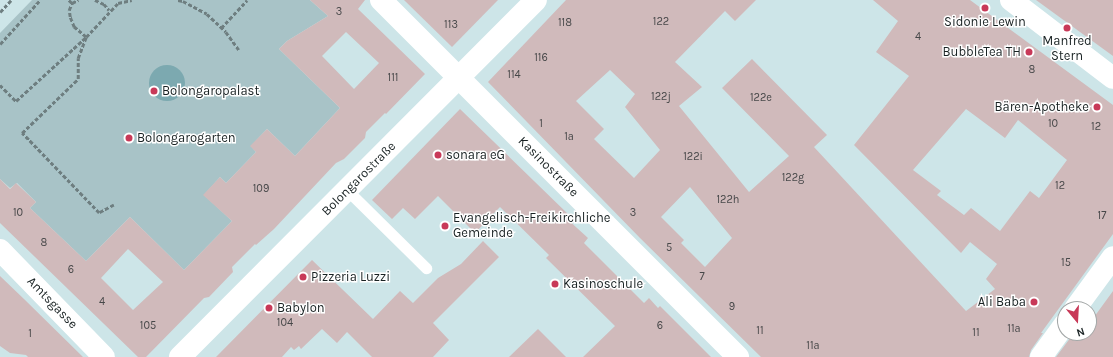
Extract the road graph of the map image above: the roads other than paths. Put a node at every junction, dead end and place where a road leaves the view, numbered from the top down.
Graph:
1 (381, 0) edge
2 (536, 0) edge
3 (1011, 0) edge
4 (459, 78) junction
5 (1113, 78) edge
6 (348, 190) junction
7 (0, 250) edge
8 (1113, 256) edge
9 (426, 268) dead end
10 (1081, 301) edge
11 (1057, 335) edge
12 (104, 357) edge
13 (180, 357) edge
14 (738, 357) edge
15 (1041, 357) edge

1 - 4 street, Kasinostraße
2 - 4 street, Bolongarostraße
3 - 5 street
4 - 6 street, Bolongarostraße
4 - 14 street, Kasinostraße
6 - 9 lane
6 - 13 street, Bolongarostraße
7 - 12 street, Amtsgasse
8 - 10 street
11 - 15 street

